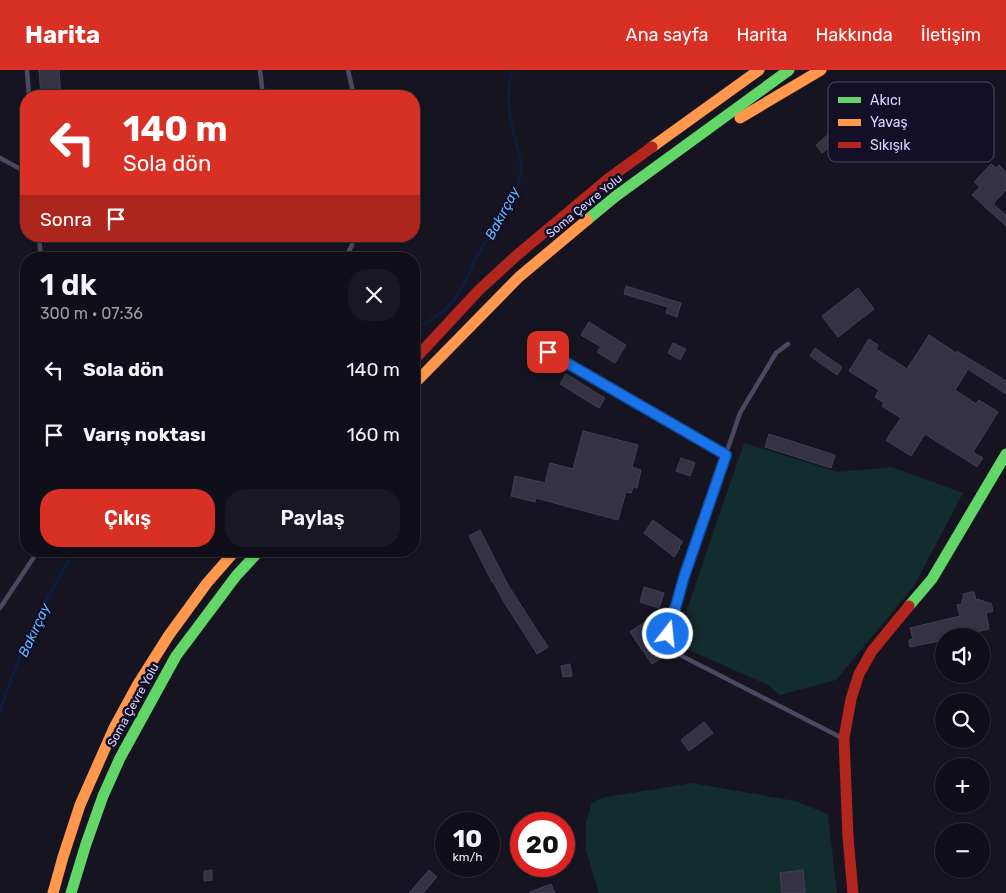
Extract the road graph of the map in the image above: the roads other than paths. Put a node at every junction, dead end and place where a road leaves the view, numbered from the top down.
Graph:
1 (27, 70) edge
2 (260, 70) edge
3 (348, 70) edge
4 (747, 70) edge
5 (758, 70) edge
6 (789, 70) edge
7 (821, 70) edge
8 (29, 90) edge
9 (262, 90) edge
10 (353, 90) edge
11 (687, 122) junction
12 (683, 148) junction
13 (0, 158) edge
14 (20, 169) edge
15 (788, 344) dead end
16 (548, 352) dead end
17 (420, 354) edge
18 (420, 378) edge
19 (1006, 454) edge
20 (726, 455) junction
21 (34, 557) edge
22 (230, 557) edge
23 (253, 557) edge
24 (0, 608) edge
25 (844, 738) junction
26 (54, 893) edge
27 (71, 893) edge
28 (853, 893) edge

1 - 8 lane
2 - 9 lane
3 - 10 lane
4 - 11 main road
5 - 11 main road, Soma Çevre Yolu
6 - 12 main road, Soma Çevre Yolu
7 - 12 main road
11 - 17 main road, Soma Çevre Yolu
12 - 18 main road, Soma Çevre Yolu
13 - 14 lane
15 - 20 lane
16 - 20 lane
19 - 25 main road
20 - 25 lane
21 - 24 lane
22 - 26 main road, Soma Çevre Yolu
23 - 27 main road, Soma Çevre Yolu
25 - 28 main road

